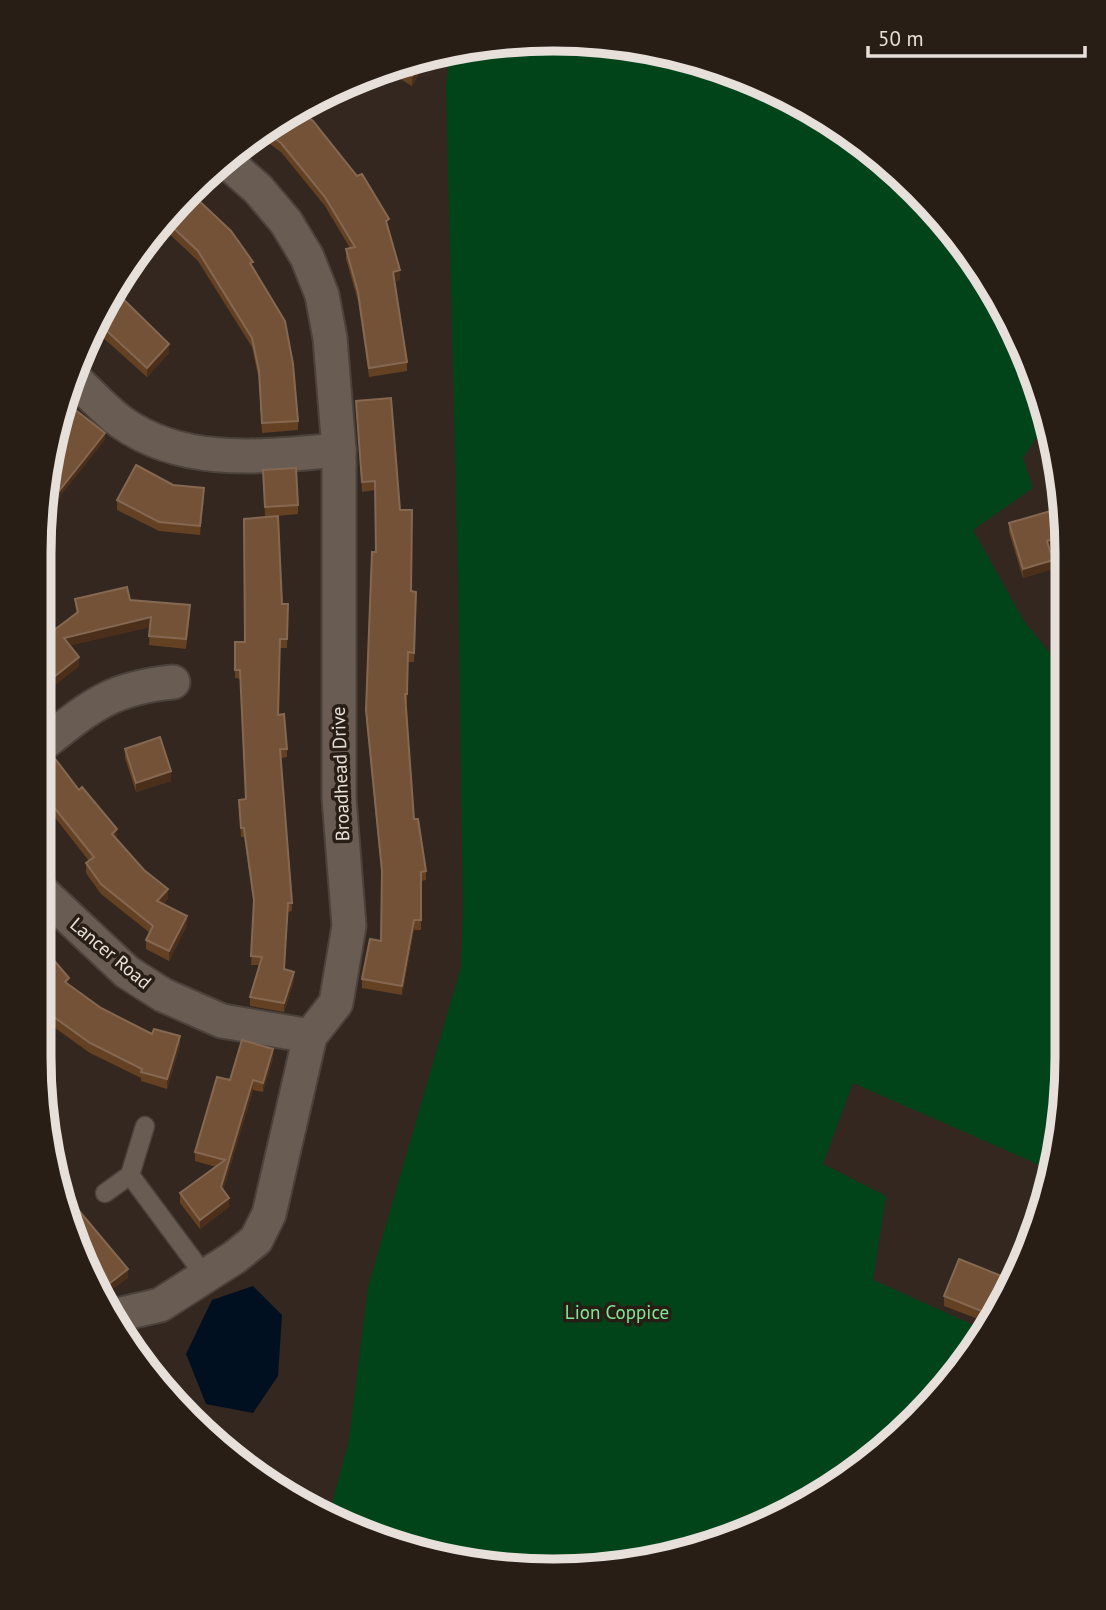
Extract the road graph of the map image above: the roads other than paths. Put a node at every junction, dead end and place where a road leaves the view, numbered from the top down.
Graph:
1 (233, 167) edge
2 (80, 384) edge
3 (339, 450) junction
4 (173, 682) dead end
5 (51, 737) edge
6 (51, 900) edge
7 (310, 1036) junction
8 (145, 1126) dead end
9 (130, 1175) junction
10 (105, 1193) dead end
11 (205, 1276) junction
12 (122, 1314) edge

1 - 3 street, Broadhead Drive
2 - 3 street
3 - 7 street, Broadhead Drive
4 - 5 street
6 - 7 street, Lancer Road
7 - 11 street, Broadhead Drive
8 - 9 lane
9 - 10 lane
9 - 11 lane
11 - 12 street, Broadhead Drive

